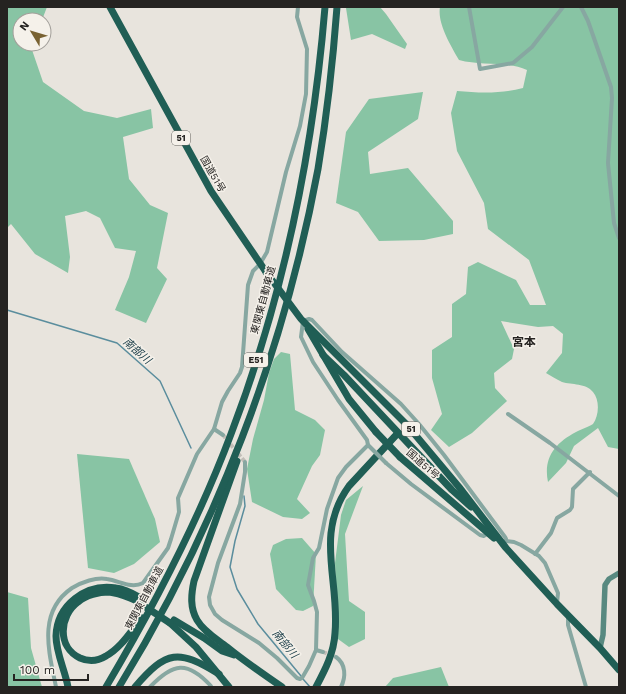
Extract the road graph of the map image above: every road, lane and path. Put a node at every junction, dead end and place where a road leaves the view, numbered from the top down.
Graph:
1 (110, 7) edge
2 (298, 7) edge
3 (325, 7) edge
4 (337, 7) edge
5 (469, 7) edge
6 (563, 7) edge
7 (581, 7) edge
8 (619, 238) edge
9 (260, 264) junction
10 (302, 320) junction
11 (316, 334) junction
12 (323, 355) junction
13 (344, 375) junction
14 (508, 414) dead end
15 (214, 429) junction
16 (398, 433) junction
17 (223, 434) tunnel mouth
18 (242, 437) junction
19 (368, 444) junction
20 (245, 462) tunnel mouth
21 (590, 472) junction
22 (452, 490) junction
23 (619, 496) edge
24 (475, 508) junction
25 (486, 531) junction
26 (505, 545) junction
27 (535, 554) junction
28 (171, 570) junction
29 (619, 572) edge
30 (137, 598) junction
31 (557, 604) junction
32 (568, 616) junction
33 (172, 621) junction
34 (600, 648) junction
35 (316, 650) junction
36 (323, 652) tunnel mouth
37 (238, 656) junction
38 (336, 657) tunnel mouth
39 (619, 670) edge
40 (219, 674) junction
41 (210, 686) edge
42 (279, 686) edge
43 (56, 687) edge
44 (68, 687) edge
45 (106, 687) edge
46 (119, 687) edge
47 (135, 687) edge
48 (150, 687) edge
49 (229, 687) edge
50 (316, 687) edge
51 (341, 687) edge
52 (586, 687) edge

1 - 9 highway, 国道51号 / 51
2 - 9 street
3 - 28 highway, 東関東自動車道 / E51
4 - 18 highway, E51
5 - 6 street
7 - 8 street
9 - 10 highway, 国道51号 / 51, bridge
9 - 15 street
10 - 11 highway, 国道51号 / 51
10 - 12 highway, 国道51号 / 51
10 - 19 street
10 - 26 street
11 - 13 highway
11 - 24 highway, 国道51号 / 51
12 - 13 highway
12 - 25 highway, 国道51号 / 51, bridge
13 - 16 highway
14 - 21 street
15 - 17 street
15 - 43 street
16 - 22 highway
16 - 50 highway
18 - 37 highway
18 - 46 highway, E51
19 - 25 street, bridge
19 - 35 street
20 - 35 street
21 - 23 street
21 - 27 street
22 - 24 highway
22 - 25 highway
24 - 26 highway, 国道51号 / 51
25 - 26 highway, 国道51号 / 51
26 - 27 street
26 - 31 highway, 国道51号 / 51
27 - 31 street
28 - 30 highway
28 - 45 highway, 東関東自動車道 / E51
29 - 34 street
30 - 33 highway, bridge
30 - 44 highway
31 - 32 highway, 国道51号 / 51
32 - 34 highway, 国道51号 / 51
32 - 52 street
33 - 37 highway
33 - 40 highway
34 - 39 highway, 国道51号 / 51
35 - 36 street
37 - 42 highway
38 - 51 street
40 - 47 highway
40 - 49 highway
41 - 48 street

